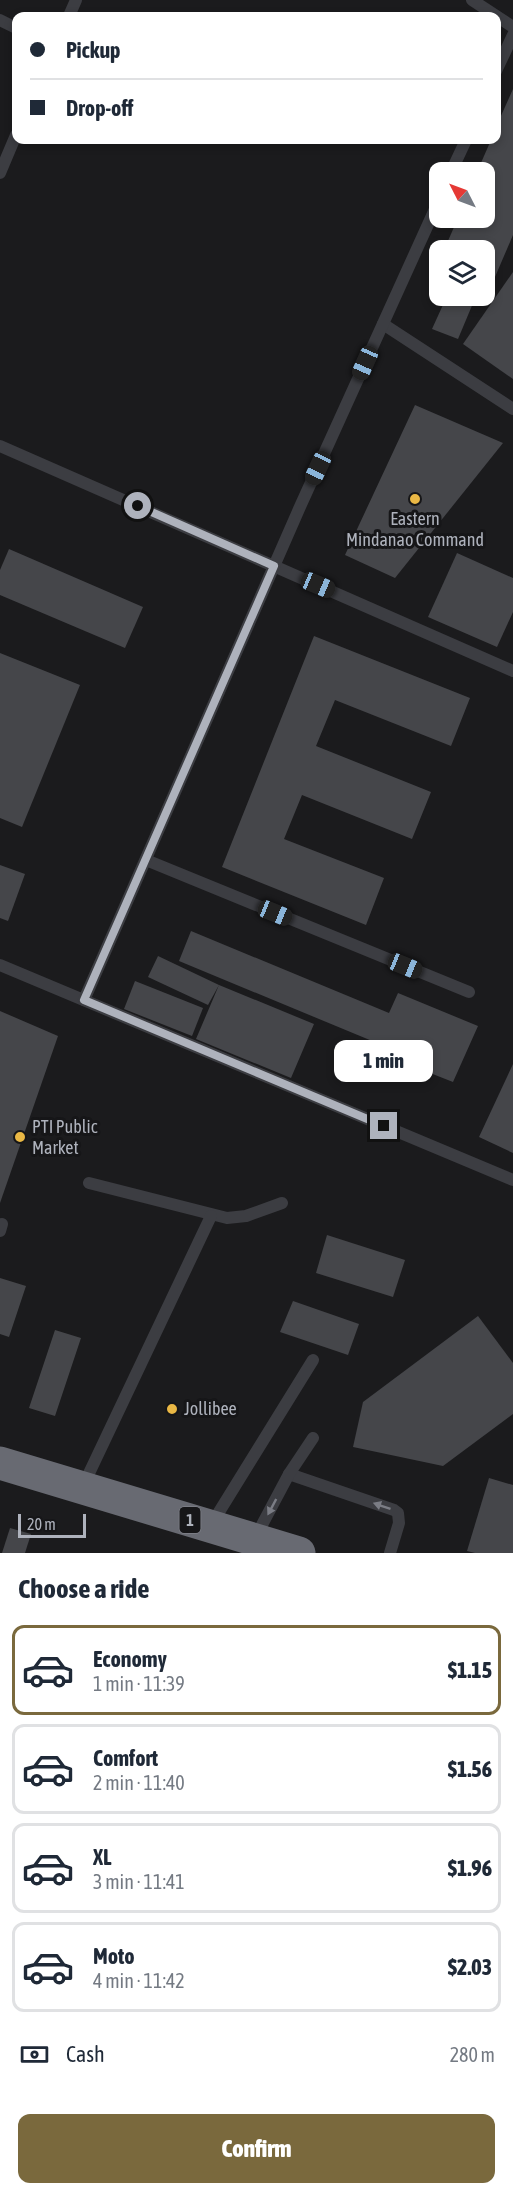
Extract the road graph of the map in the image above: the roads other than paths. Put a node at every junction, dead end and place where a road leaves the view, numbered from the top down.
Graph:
1 (472, 0) edge
2 (490, 12) edge
3 (513, 35) edge
4 (501, 60) edge
5 (12, 144) edge
6 (464, 144) edge
7 (456, 162) edge
8 (0, 173) edge
9 (429, 222) edge
10 (383, 324) junction
11 (513, 409) edge
12 (0, 446) edge
13 (274, 566) junction
14 (513, 671) edge
15 (146, 860) junction
16 (0, 965) edge
17 (469, 993) dead end
18 (84, 1000) junction
19 (513, 1180) edge
20 (89, 1183) dead end
21 (282, 1203) dead end
22 (211, 1216) junction
23 (313, 1359) dead end
24 (313, 1438) dead end
25 (0, 1463) edge
26 (289, 1474) junction
27 (82, 1488) junction
28 (211, 1526) junction
29 (246, 1540) junction
30 (299, 1553) edge
31 (390, 1553) edge

1 - 2 lane
3 - 4 lane
5 - 8 lane
6 - 7 lane
9 - 10 lane
10 - 11 lane
10 - 13 lane
12 - 13 lane
13 - 14 lane
13 - 15 lane
15 - 17 lane
15 - 18 lane
16 - 18 lane
18 - 19 lane
20 - 22 lane
21 - 22 lane
22 - 27 lane
23 - 28 lane
24 - 26 lane
25 - 27 highway, 1
26 -> 29 lane
31 -> 26 lane
27 - 28 highway, 1
28 - 29 highway, 1
29 - 30 highway, 1

